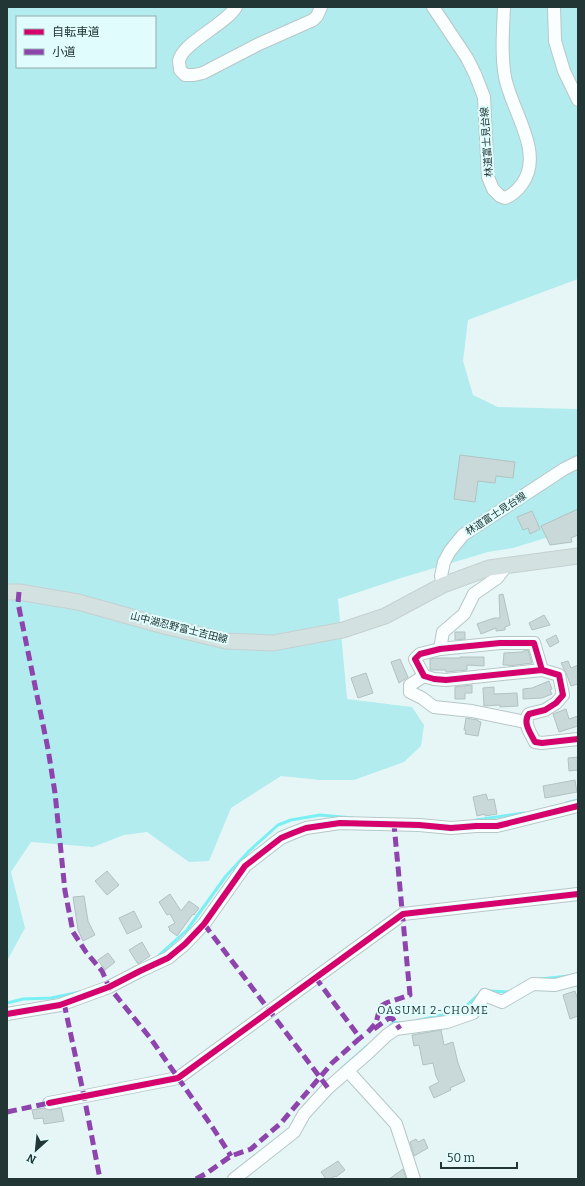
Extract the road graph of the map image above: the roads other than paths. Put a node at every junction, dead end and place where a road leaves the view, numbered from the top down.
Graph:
1 (236, 7) edge
2 (321, 7) edge
3 (434, 7) edge
4 (504, 7) edge
5 (554, 7) edge
6 (578, 100) edge
7 (578, 462) edge
8 (578, 556) edge
9 (507, 565) junction
10 (443, 585) junction
11 (7, 592) edge
12 (440, 649) junction
13 (542, 670) junction
14 (424, 676) junction
15 (526, 722) junction
16 (578, 739) edge
17 (578, 806) edge
18 (578, 894) edge
19 (578, 979) edge
20 (7, 1014) edge
21 (348, 1070) junction
22 (49, 1103) dead end
23 (234, 1179) edge
24 (414, 1179) edge

1 - 2 street
3 - 4 street, 林道富士見台線
5 - 6 street
7 - 10 street, 林道富士見台線
8 - 9 main road, 山中湖忍野富士吉田線
9 - 10 main road, 山中湖忍野富士吉田線
9 - 12 street
10 - 11 main road, 山中湖忍野富士吉田線
12 - 13 street
12 - 14 street
13 - 14 street
13 - 15 street
14 - 15 street
15 - 16 street
17 - 20 street
18 - 22 street
19 - 21 street
21 - 23 street
21 - 24 street

